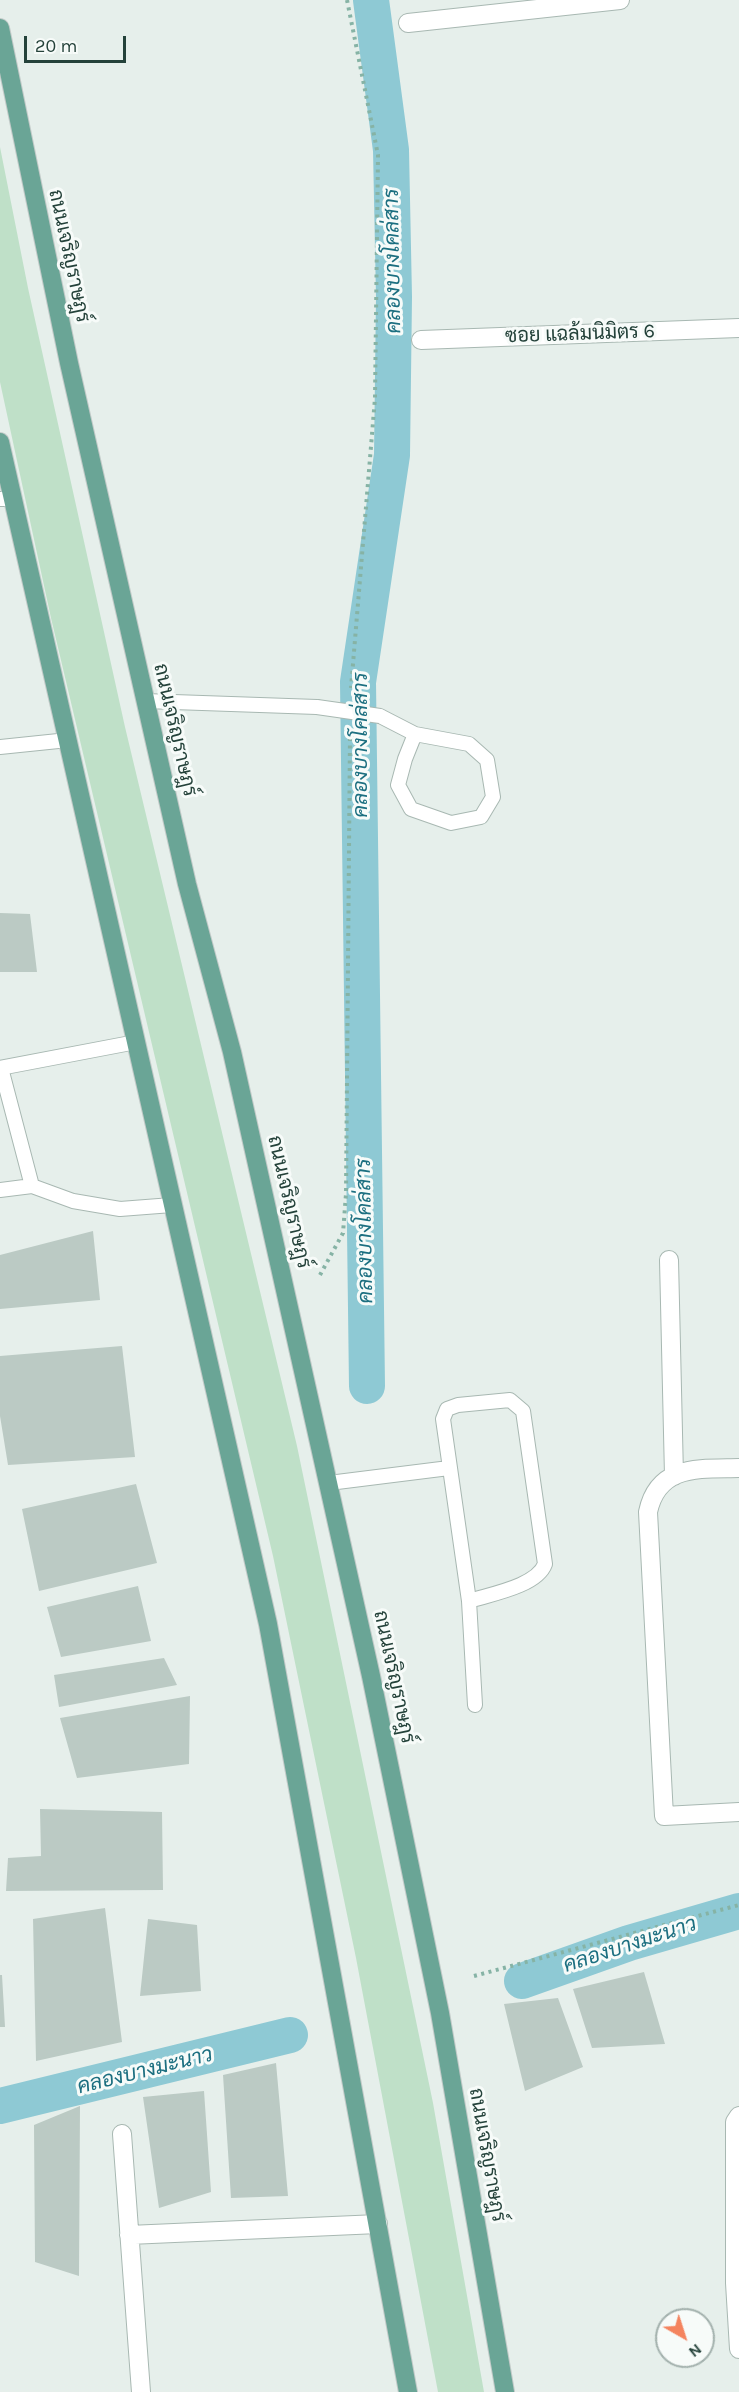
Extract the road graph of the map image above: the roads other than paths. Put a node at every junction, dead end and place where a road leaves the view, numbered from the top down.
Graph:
1 (620, 0) edge
2 (408, 22) dead end
3 (0, 28) edge
4 (739, 328) edge
5 (421, 340) dead end
6 (0, 442) edge
7 (6, 499) edge
8 (145, 701) junction
9 (415, 734) junction
10 (68, 740) junction
11 (0, 747) edge
12 (136, 1042) junction
13 (1, 1068) edge
14 (32, 1186) junction
15 (0, 1190) edge
16 (172, 1205) junction
17 (669, 1260) dead end
18 (449, 1468) junction
19 (739, 1468) edge
20 (674, 1476) junction
21 (329, 1484) junction
22 (469, 1601) junction
23 (475, 1704) dead end
24 (739, 1812) edge
25 (739, 2116) edge
26 (122, 2134) dead end
27 (378, 2224) junction
28 (129, 2235) junction
29 (737, 2283) edge
30 (739, 2349) edge
31 (141, 2392) edge
32 (408, 2392) edge
33 (506, 2392) edge

1 - 2 street
3 - 8 main road, ถนนเจริญราษฎร์
4 - 5 street, ซอย แฉล้มนิมิตร 6
6 - 7 main road
7 - 10 main road
8 - 9 lane, bridge
8 - 21 main road, ถนนเจริญราษฎร์
9 - 9 lane
10 - 11 lane
10 - 12 main road
12 - 13 lane
12 - 16 main road
13 - 14 lane
14 - 15 lane
14 - 16 lane
16 - 27 main road
17 - 20 street
18 - 21 lane
18 - 22 lane
18 - 22 lane
19 - 20 street
20 - 24 street
21 - 33 main road, ถนนเจริญราษฎร์
22 - 23 lane
25 - 29 street
26 - 28 street
27 - 28 street
27 - 32 main road
28 - 31 street
29 - 30 street

